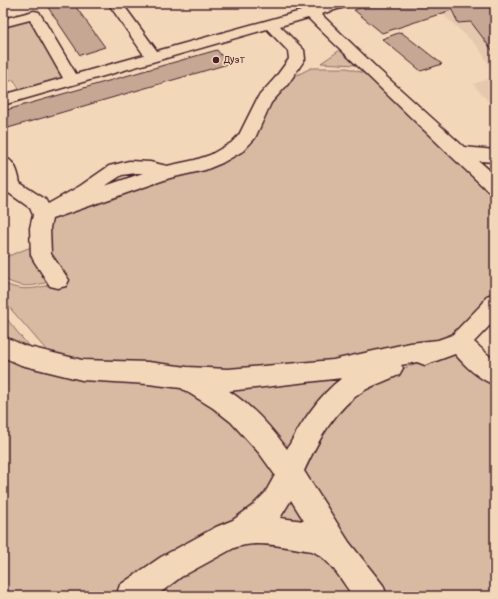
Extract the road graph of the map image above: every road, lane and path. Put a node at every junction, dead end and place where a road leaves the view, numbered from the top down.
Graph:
1 (115, 3) edge
2 (343, 3) edge
3 (306, 8) edge
4 (3, 23) edge
5 (270, 24) junction
6 (153, 56) junction
7 (72, 80) junction
8 (3, 100) edge
9 (458, 153) junction
10 (495, 156) edge
11 (3, 163) edge
12 (495, 186) edge
13 (43, 215) junction
14 (58, 280) dead end
15 (495, 302) edge
16 (3, 346) edge
17 (449, 346) junction
18 (495, 374) edge
19 (187, 378) junction
20 (289, 473) junction
21 (242, 531) junction
22 (340, 554) junction
23 (131, 596) edge
24 (372, 596) edge

1 - 6 street
2 - 3 street
3 - 5 street
3 - 9 street
4 - 7 street
5 - 6 street
5 - 13 street
6 - 7 street
7 - 8 street
9 - 10 street
9 - 12 street
11 - 13 street
13 - 14 street
15 - 17 street
16 - 19 street
17 - 18 street
17 - 19 street
17 - 20 street
19 - 20 street
20 - 21 street
20 - 22 street
21 - 22 street
21 - 23 street
22 - 24 street

